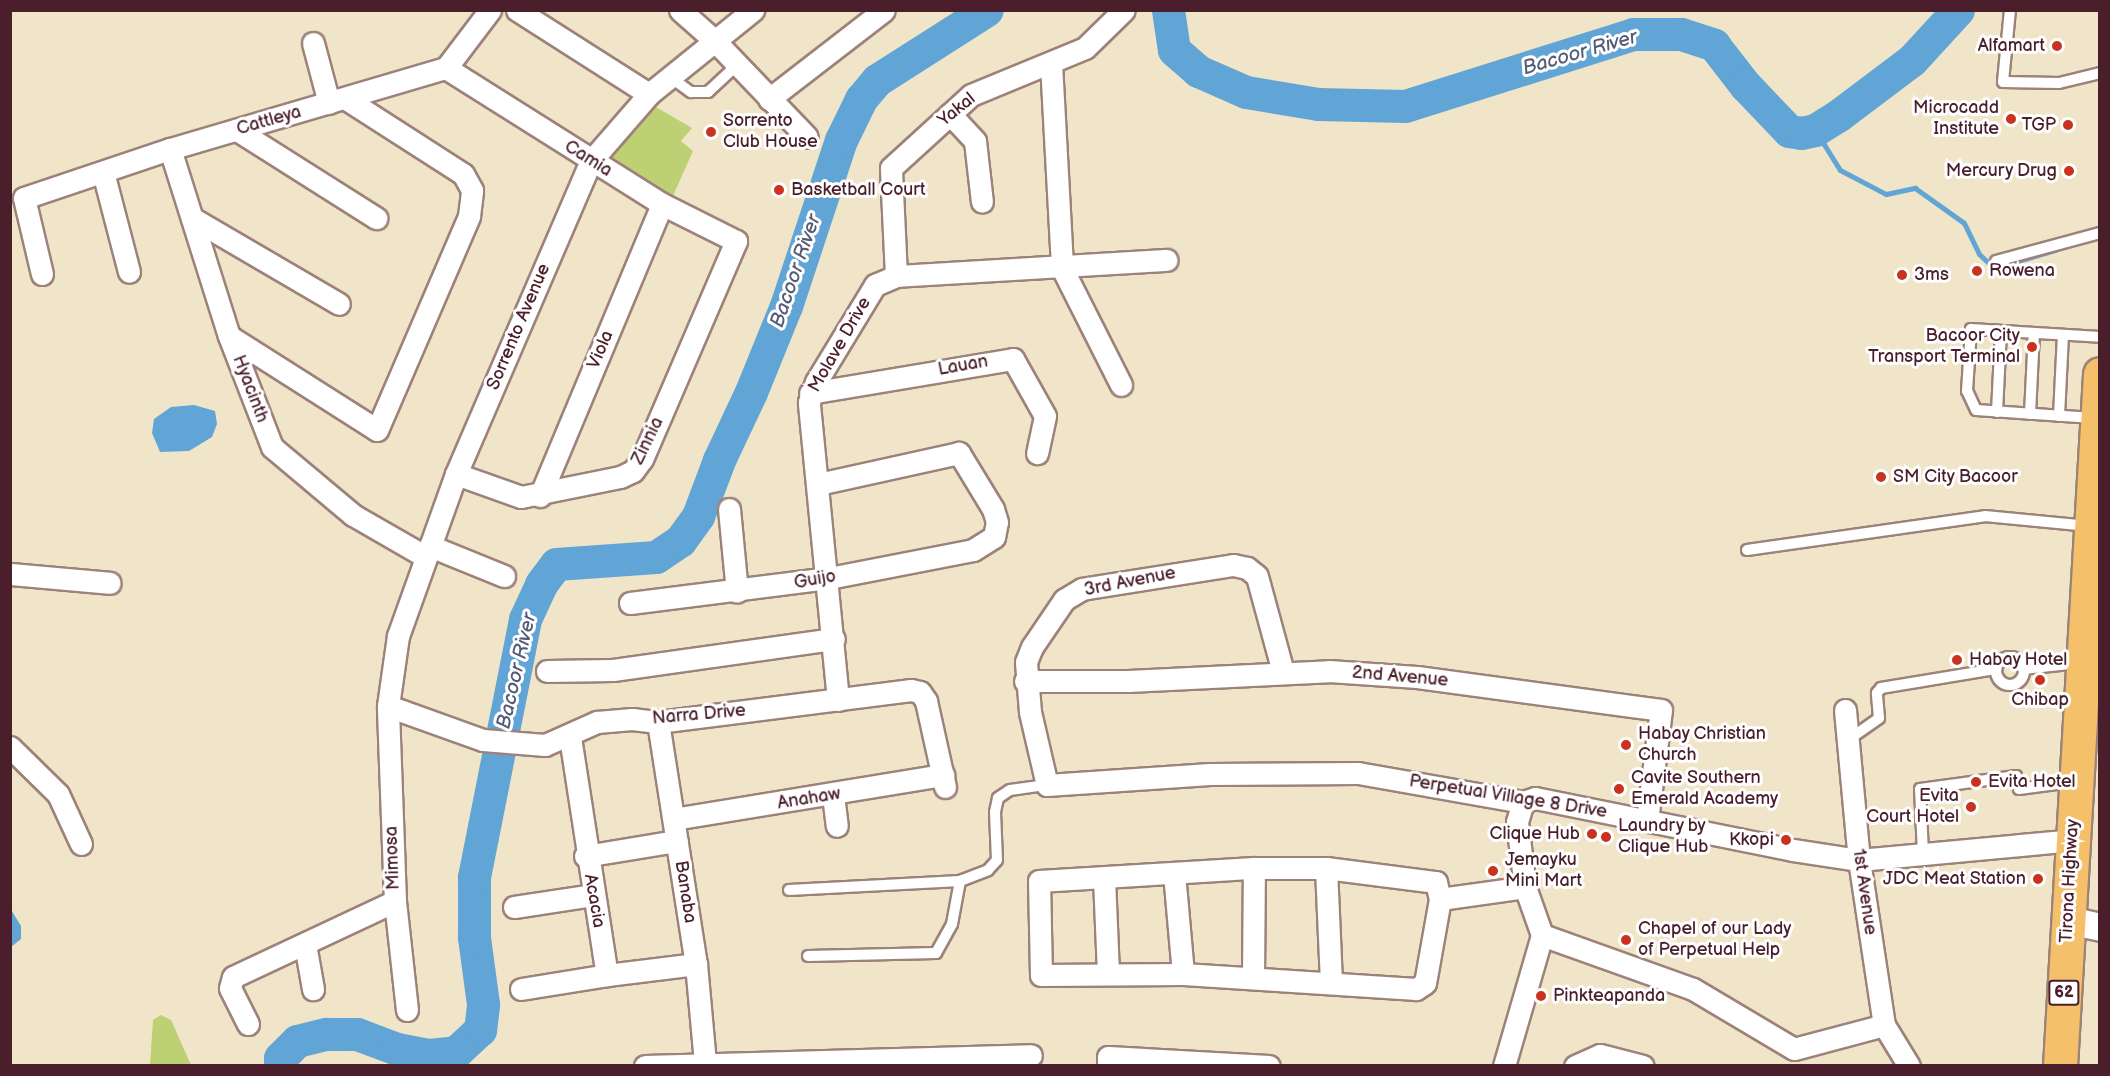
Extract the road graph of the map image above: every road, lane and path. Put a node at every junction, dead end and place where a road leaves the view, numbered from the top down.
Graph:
1 (490, 10) edge
2 (517, 10) edge
3 (680, 10) edge
4 (753, 10) edge
5 (884, 10) edge
6 (1124, 10) edge
7 (2010, 10) edge
8 (714, 40) junction
9 (313, 44) dead end
10 (1051, 63) junction
11 (737, 65) junction
12 (446, 68) junction
13 (2100, 73) edge
14 (670, 77) junction
15 (649, 94) junction
16 (769, 99) junction
17 (338, 101) junction
18 (950, 114) junction
19 (237, 130) junction
20 (807, 136) dead end
21 (170, 149) junction
22 (591, 161) junction
23 (103, 172) junction
24 (982, 202) dead end
25 (662, 204) junction
26 (192, 218) junction
27 (376, 218) dead end
28 (2100, 233) edge
29 (736, 241) joint
30 (1167, 260) dead end
31 (1996, 261) dead end
32 (1062, 268) junction
33 (129, 272) dead end
34 (42, 274) dead end
35 (896, 276) junction
36 (339, 304) dead end
37 (2001, 331) junction
38 (2034, 333) junction
39 (2063, 335) junction
40 (229, 336) junction
41 (2100, 338) edge
42 (2100, 374) edge
43 (1121, 385) dead end
44 (810, 393) junction
45 (1997, 412) junction
46 (2030, 414) junction
47 (2098, 415) edge
48 (2059, 416) junction
49 (1037, 453) dead end
50 (456, 474) junction
51 (818, 484) junction
52 (540, 496) junction
53 (729, 509) dead end
54 (2095, 525) edge
55 (1747, 550) dead end
56 (428, 552) junction
57 (10, 574) edge
58 (504, 576) dead end
59 (829, 578) junction
60 (111, 583) dead end
61 (738, 592) junction
62 (630, 603) dead end
63 (834, 639) junction
64 (2082, 662) junction
65 (1996, 669) junction
66 (2024, 669) junction
67 (548, 671) dead end
68 (1283, 672) junction
69 (1025, 681) junction
70 (838, 700) junction
71 (388, 706) junction
72 (1845, 710) dead end
73 (658, 722) junction
74 (570, 737) junction
75 (1848, 740) junction
76 (10, 747) edge
77 (944, 781) joint
78 (2076, 782) junction
79 (1047, 785) junction
80 (833, 795) junction
81 (1523, 802) junction
82 (674, 819) junction
83 (1647, 821) junction
84 (837, 826) dead end
85 (2073, 840) junction
86 (677, 841) junction
87 (81, 844) dead end
88 (1923, 854) junction
89 (585, 856) junction
90 (1859, 860) junction
91 (1254, 868) junction
92 (1326, 868) junction
93 (1174, 873) junction
94 (1104, 878) junction
95 (960, 880) junction
96 (1525, 887) junction
97 (789, 890) dead end
98 (592, 895) junction
99 (1440, 899) junction
100 (395, 901) junction
101 (514, 907) dead end
102 (2068, 920) junction
103 (2100, 927) edge
104 (1542, 935) junction
105 (305, 944) junction
106 (808, 956) dead end
107 (696, 963) junction
108 (1108, 974) junction
109 (1183, 974) junction
110 (607, 975) junction
111 (1253, 976) junction
112 (1331, 983) junction
113 (313, 989) dead end
114 (521, 989) dead end
115 (407, 1010) dead end
116 (248, 1024) dead end
117 (1884, 1025) junction
118 (1030, 1055) dead end
119 (1108, 1061) edge
120 (705, 1063) junction
121 (645, 1065) edge
122 (1269, 1065) edge
123 (1504, 1065) edge
124 (1575, 1065) edge
125 (1643, 1065) edge
126 (1909, 1065) edge
127 (2060, 1065) edge

1 - 12 street
2 - 15 street
3 - 8 street
4 - 8 street, Sorrento Avenue
5 - 16 street
6 - 10 street, Yakal
7 - 13 lane
8 - 11 street
8 - 14 street, Sorrento Avenue
9 - 17 street
10 - 18 street, Yakal
10 - 32 street
11 - 14 lane
11 - 16 street
12 - 17 street, Cattleya
12 - 22 street, Camia
14 - 15 street, Sorrento Avenue
15 - 22 street, Sorrento Avenue
16 - 20 street
17 - 19 street, Cattleya
17 - 40 street
18 - 24 street
18 - 35 street, Yakal
19 - 21 street, Cattleya
19 - 27 street
21 - 23 street, Cattleya
21 - 26 street, Hyacinth
22 - 25 street, Camia
22 - 50 street, Sorrento Avenue
23 - 33 street
23 - 34 street, Cattleya
25 - 29 street, Camia
25 - 52 street, Viola
26 - 36 street
26 - 40 street, Hyacinth
28 - 31 lane
29 - 52 street, Zinnia
30 - 32 street, Molave Drive
32 - 35 street, Molave Drive
32 - 43 street
35 - 44 street, Molave Drive
37 - 38 lane
37 - 45 lane
37 - 45 lane
38 - 39 lane
38 - 46 lane
39 - 41 lane
39 - 48 lane
40 - 56 street, Hyacinth
42 - 47 main road, Tirona Highway / 62
44 - 49 street, Lauan
44 - 51 street, Molave Drive
45 - 46 lane
46 - 48 lane
47 - 48 lane
47 - 54 main road, Tirona Highway / 62
50 - 52 street, Zinnia
50 - 56 street, Sorrento Avenue
51 - 59 street, Molave Drive
51 - 59 street, Guijo
53 - 61 street
54 - 55 lane
54 - 64 main road, Tirona Highway / 62
56 - 58 street, Hyacinth
56 - 71 street, Sorrento Avenue
57 - 60 street
59 - 61 street, Guijo
59 - 63 street, Molave Drive
61 - 62 street, Guijo
63 - 67 street
63 - 70 street, Molave Drive
64 - 66 lane
64 - 78 main road, Tirona Highway / 62
65 - 66 lane
65 - 66 lane
65 - 75 lane
68 - 69 street, 2nd Avenue
68 - 69 street, 3rd Avenue
68 - 83 street, 2nd Avenue
69 - 79 street, 3rd Avenue
70 - 73 street, Narra Drive
70 - 77 street, Narra Drive
71 - 74 street, Narra Drive
71 - 100 street, Mimosa
72 - 75 street, 1st Avenue
73 - 74 street, Narra Drive
73 - 82 street, Banaba
74 - 89 street, Acacia
75 - 90 street, 1st Avenue
76 - 87 street
77 - 80 street, Anahaw
78 - 85 main road, Tirona Highway / 62
78 - 88 lane
79 - 81 street, Perpetual Village 8 Drive
79 - 95 lane
80 - 82 street, Anahaw
80 - 84 street
81 - 83 street, Perpetual Village 8 Drive
81 - 96 street
82 - 86 street, Banaba
83 - 90 street, Perpetual Village 8 Drive
85 - 88 street, Perpetual Village 8 Drive
85 - 102 main road, Tirona Highway / 62
86 - 89 street
86 - 107 street, Banaba
88 - 90 street, Perpetual Village 8 Drive
89 - 98 street, Acacia
90 - 117 street, 1st Avenue
91 - 92 street
91 - 93 street
91 - 111 street
92 - 99 street
92 - 112 street
93 - 94 street
93 - 109 street
94 - 108 street
94 - 108 street
95 - 97 lane
95 - 106 lane
96 - 99 street
96 - 104 street
98 - 101 street
98 - 110 street, Acacia
99 - 112 street
100 - 105 street
100 - 115 street, Mimosa
102 - 103 street
102 - 127 main road, Tirona Highway / 62
104 - 117 street
104 - 123 street
105 - 113 street
105 - 116 street
107 - 110 street
107 - 120 street, Banaba
108 - 109 street
109 - 111 street
110 - 114 street
111 - 112 street
117 - 126 street, 1st Avenue
118 - 120 street
119 - 122 street
120 - 121 street
124 - 125 street

